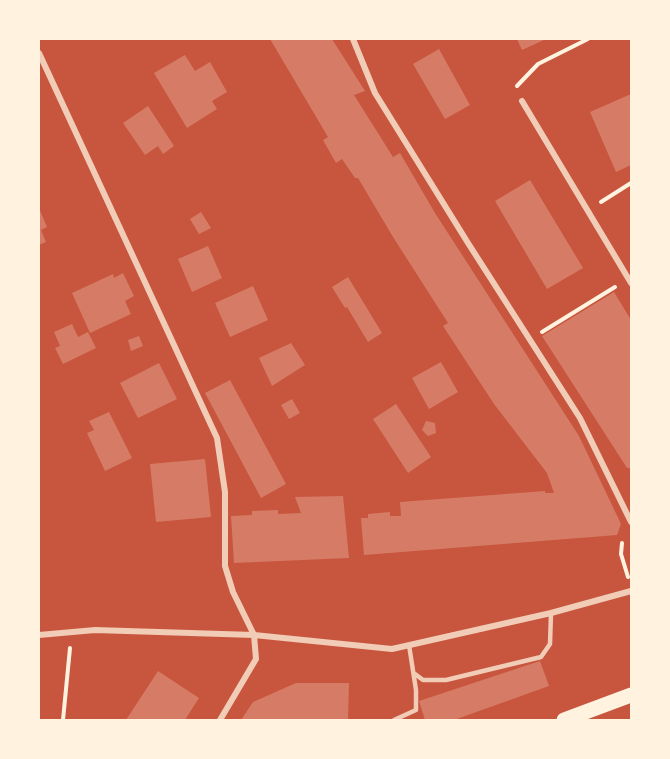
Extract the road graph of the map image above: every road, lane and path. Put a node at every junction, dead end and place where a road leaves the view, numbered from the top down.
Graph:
1 (353, 39) edge
2 (588, 39) edge
3 (39, 53) edge
4 (522, 101) joint
5 (631, 183) edge
6 (587, 210) junction
7 (630, 281) edge
8 (531, 340) junction
9 (631, 522) edge
10 (622, 543) dead end
11 (630, 583) edge
12 (631, 591) edge
13 (551, 613) junction
14 (72, 632) junction
15 (39, 634) edge
16 (254, 635) junction
17 (410, 645) junction
18 (415, 674) junction
19 (631, 694) edge
20 (63, 720) edge
21 (220, 720) edge
22 (394, 720) edge
23 (564, 720) edge

1 - 8 street
2 - 4 path
3 - 16 street
4 - 6 street
5 - 6 path
6 - 7 street
7 - 8 path
8 - 9 street
10 - 11 path
12 - 13 street
13 - 17 street
13 - 18 lane
14 - 15 street
14 - 16 street
14 - 20 path
16 - 17 street
16 - 21 street
17 - 18 lane
18 - 22 lane
19 - 23 main road

